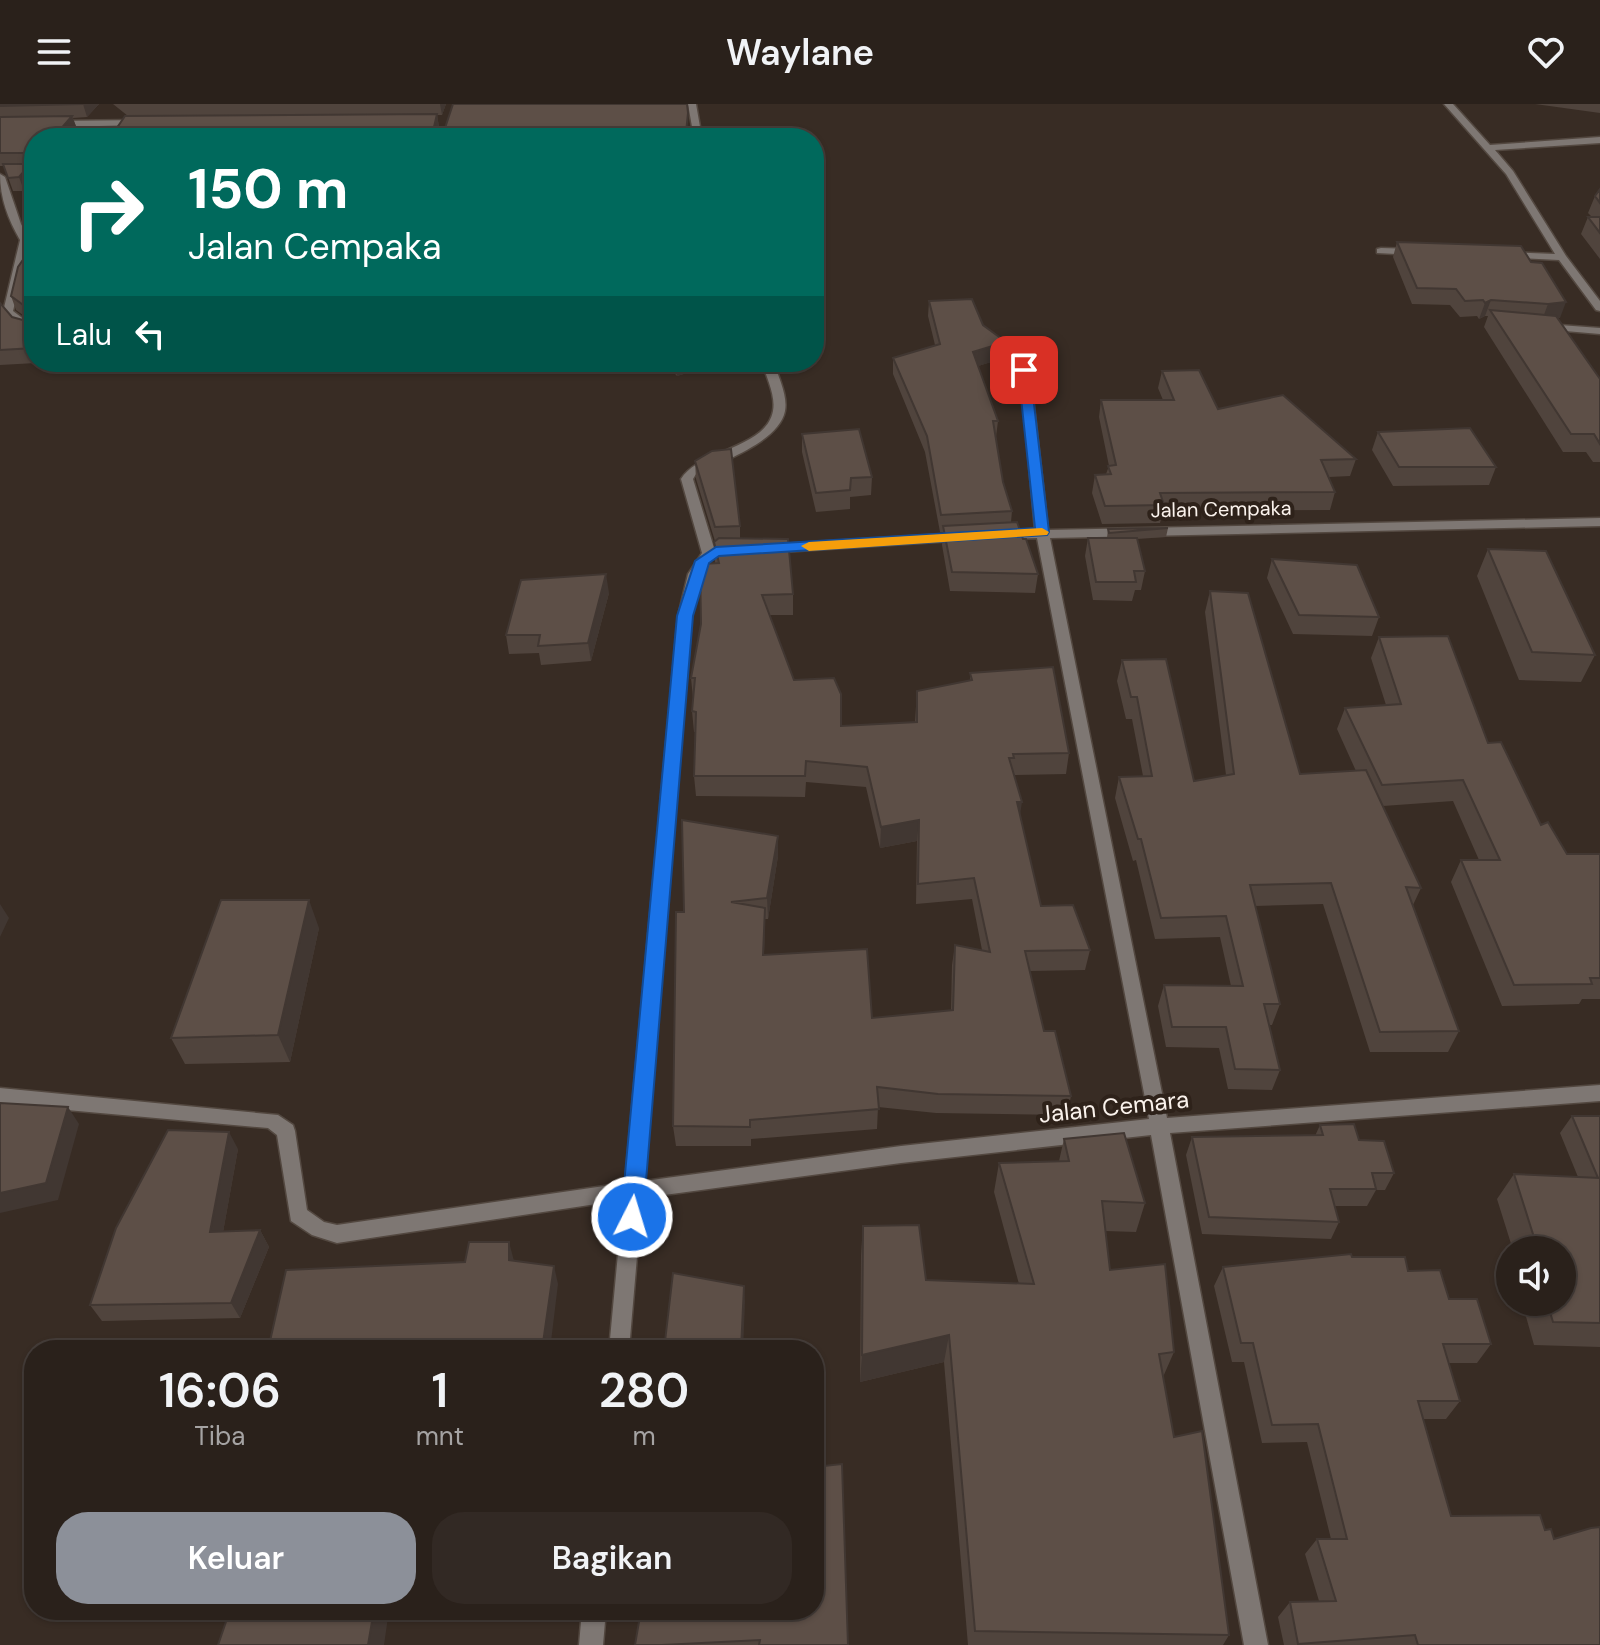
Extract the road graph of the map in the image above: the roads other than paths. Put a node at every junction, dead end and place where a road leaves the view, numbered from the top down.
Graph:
1 (692, 104) edge
2 (1448, 104) edge
3 (160, 123) edge
4 (48, 124) edge
5 (696, 128) edge
6 (1600, 140) edge
7 (1488, 148) junction
8 (11, 171) edge
9 (0, 174) edge
10 (16, 224) junction
11 (24, 224) edge
12 (24, 238) edge
13 (24, 244) edge
14 (1381, 251) dead end
15 (1426, 253) edge
16 (1502, 255) edge
17 (1562, 257) junction
18 (1600, 308) edge
19 (1528, 326) edge
20 (24, 327) edge
21 (1600, 331) edge
22 (1024, 370) dead end
23 (771, 372) edge
24 (1600, 522) edge
25 (1042, 532) junction
26 (706, 558) junction
27 (1600, 1093) edge
28 (0, 1096) edge
29 (1159, 1126) junction
30 (635, 1190) junction
31 (620, 1340) edge
32 (593, 1620) edge
33 (591, 1645) edge
34 (1256, 1645) edge

1 - 5 street
2 - 7 street
3 - 4 street
6 - 7 street
7 - 17 street
8 - 9 street
9 - 10 street
10 - 11 street
10 - 12 street
13 - 20 street
14 - 15 street
16 - 17 street
17 - 18 street
19 - 21 street
22 - 25 street
23 - 26 street
24 - 25 street, Jalan Cempaka
25 - 26 street, Jalan Cempaka
25 - 29 street
26 - 30 street
27 - 29 street, Jalan Cemara
28 - 30 street, Jalan Cemara
29 - 30 street, Jalan Cemara
29 - 34 street
30 - 31 street
32 - 33 street

